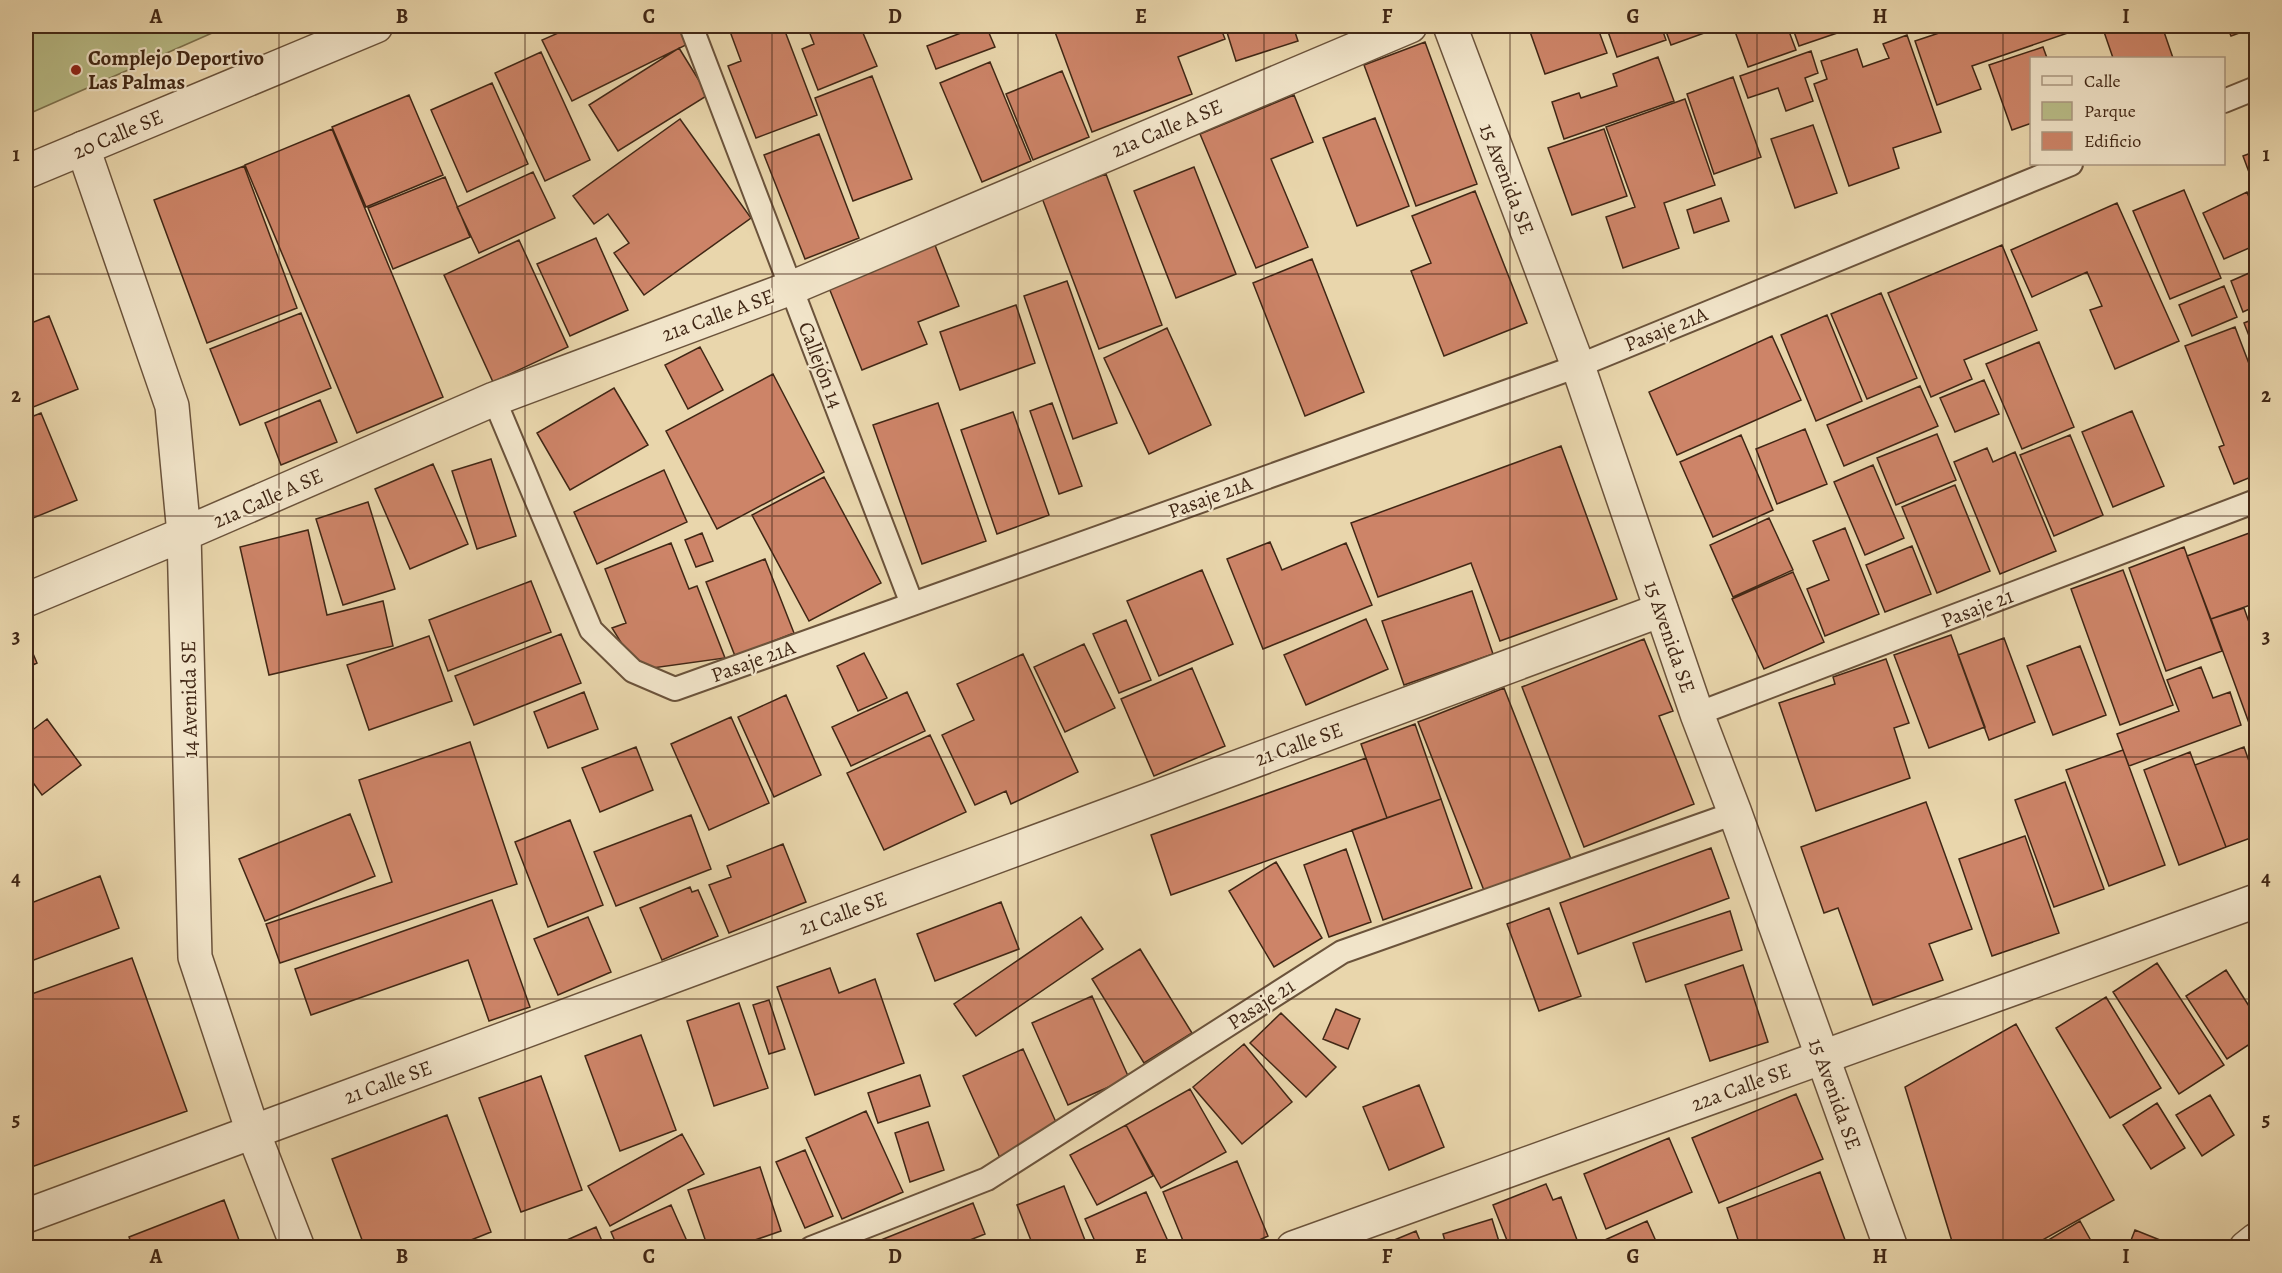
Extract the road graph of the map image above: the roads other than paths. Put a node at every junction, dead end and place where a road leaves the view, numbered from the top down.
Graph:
1 (376, 26) edge
2 (691, 26) edge
3 (1410, 26) edge
4 (1450, 26) edge
5 (2256, 88) edge
6 (2225, 100) edge
7 (83, 148) junction
8 (2069, 165) edge
9 (26, 172) edge
10 (791, 288) junction
11 (1578, 366) junction
12 (494, 399) junction
13 (2256, 501) edge
14 (184, 534) junction
15 (26, 600) edge
16 (912, 604) junction
17 (1661, 610) junction
18 (1697, 714) junction
19 (1736, 813) junction
20 (2256, 900) edge
21 (1822, 1058) junction
22 (253, 1132) junction
23 (26, 1216) edge
24 (2256, 1240) edge
25 (298, 1248) edge
26 (811, 1248) edge
27 (1293, 1248) edge
28 (1891, 1248) edge
29 (2246, 1248) edge

1 - 7 street, 20 Calle SE
2 - 10 lane, Callejón 14
3 - 10 street, 21a Calle A SE
4 - 11 street, 15 Avenida SE
5 - 6 lane
7 - 9 street, 20 Calle SE
7 - 14 street, 14 Avenida SE
8 - 11 lane, Pasaje 21A
10 - 12 street, 21a Calle A SE
10 - 16 lane, Callejón 14
11 - 16 lane, Pasaje 21A
11 - 17 street, 15 Avenida SE
12 - 14 street, 21a Calle A SE
12 - 16 lane, Pasaje 21A
13 - 18 lane, Pasaje 21
14 - 15 street, 21a Calle A SE
14 - 22 street, 14 Avenida SE
17 - 18 street, 15 Avenida SE
17 - 22 street, 21 Calle SE
18 - 19 street, 15 Avenida SE
19 - 21 street, 15 Avenida SE
19 - 26 lane, Pasaje 21
20 - 21 street, 22a Calle SE
21 - 27 street, 22a Calle SE
21 - 28 street, 15 Avenida SE
22 - 23 street, 21 Calle SE
22 - 25 street, 14 Avenida SE
24 - 29 street

